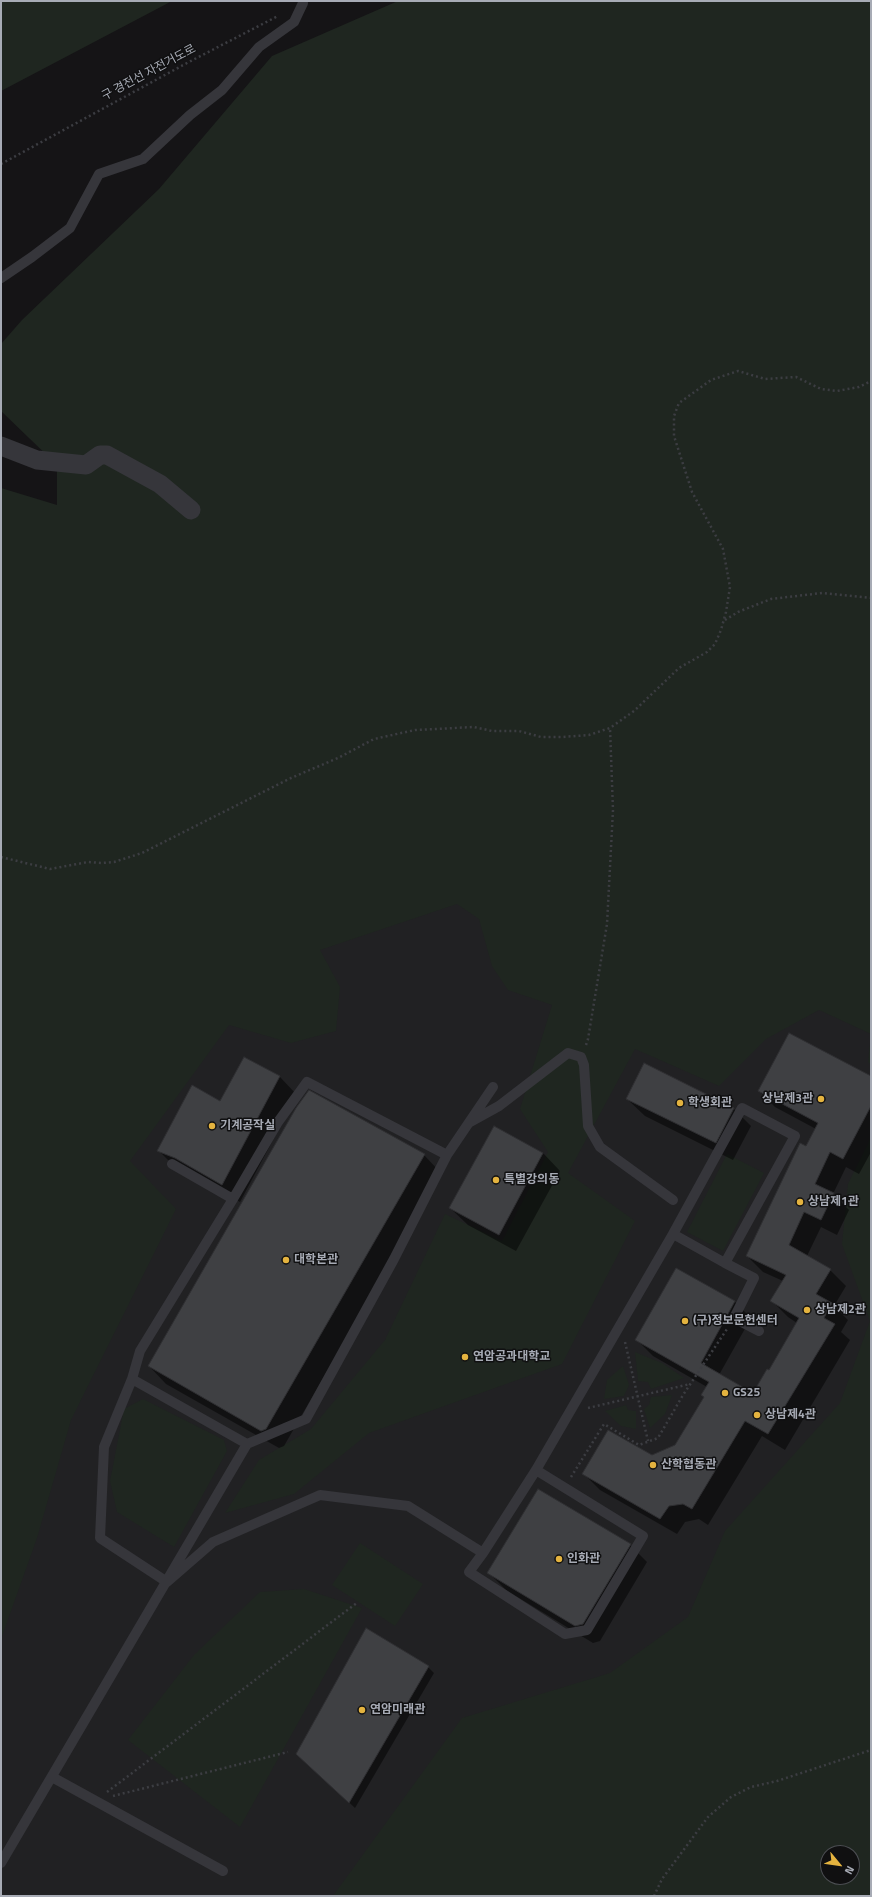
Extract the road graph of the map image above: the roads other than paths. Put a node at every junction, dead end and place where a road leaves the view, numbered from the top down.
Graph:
1 (303, 3) road end
2 (1, 278) edge
3 (1, 446) edge
4 (191, 510) dead end
5 (493, 1087) dead end
6 (468, 1123) junction
7 (447, 1155) junction
8 (172, 1164) dead end
9 (233, 1198) junction
10 (673, 1200) dead end
11 (673, 1234) junction
12 (725, 1263) junction
13 (759, 1330) dead end
14 (132, 1379) junction
15 (247, 1444) junction
16 (536, 1470) junction
17 (483, 1553) junction
18 (167, 1582) junction
19 (52, 1777) junction
20 (1, 1863) edge
21 (223, 1871) dead end

1 - 2 lane
3 - 4 street
5 - 6 lane
6 - 7 lane
6 - 10 lane
7 - 9 lane
7 - 15 lane
8 - 9 lane
9 - 14 lane
11 - 12 lane
11 - 12 lane
11 - 16 lane
12 - 13 lane
14 - 15 lane
14 - 18 lane
15 - 18 lane
16 - 17 lane
16 - 17 lane
17 - 18 lane
18 - 19 lane
19 - 20 lane
19 - 21 lane

